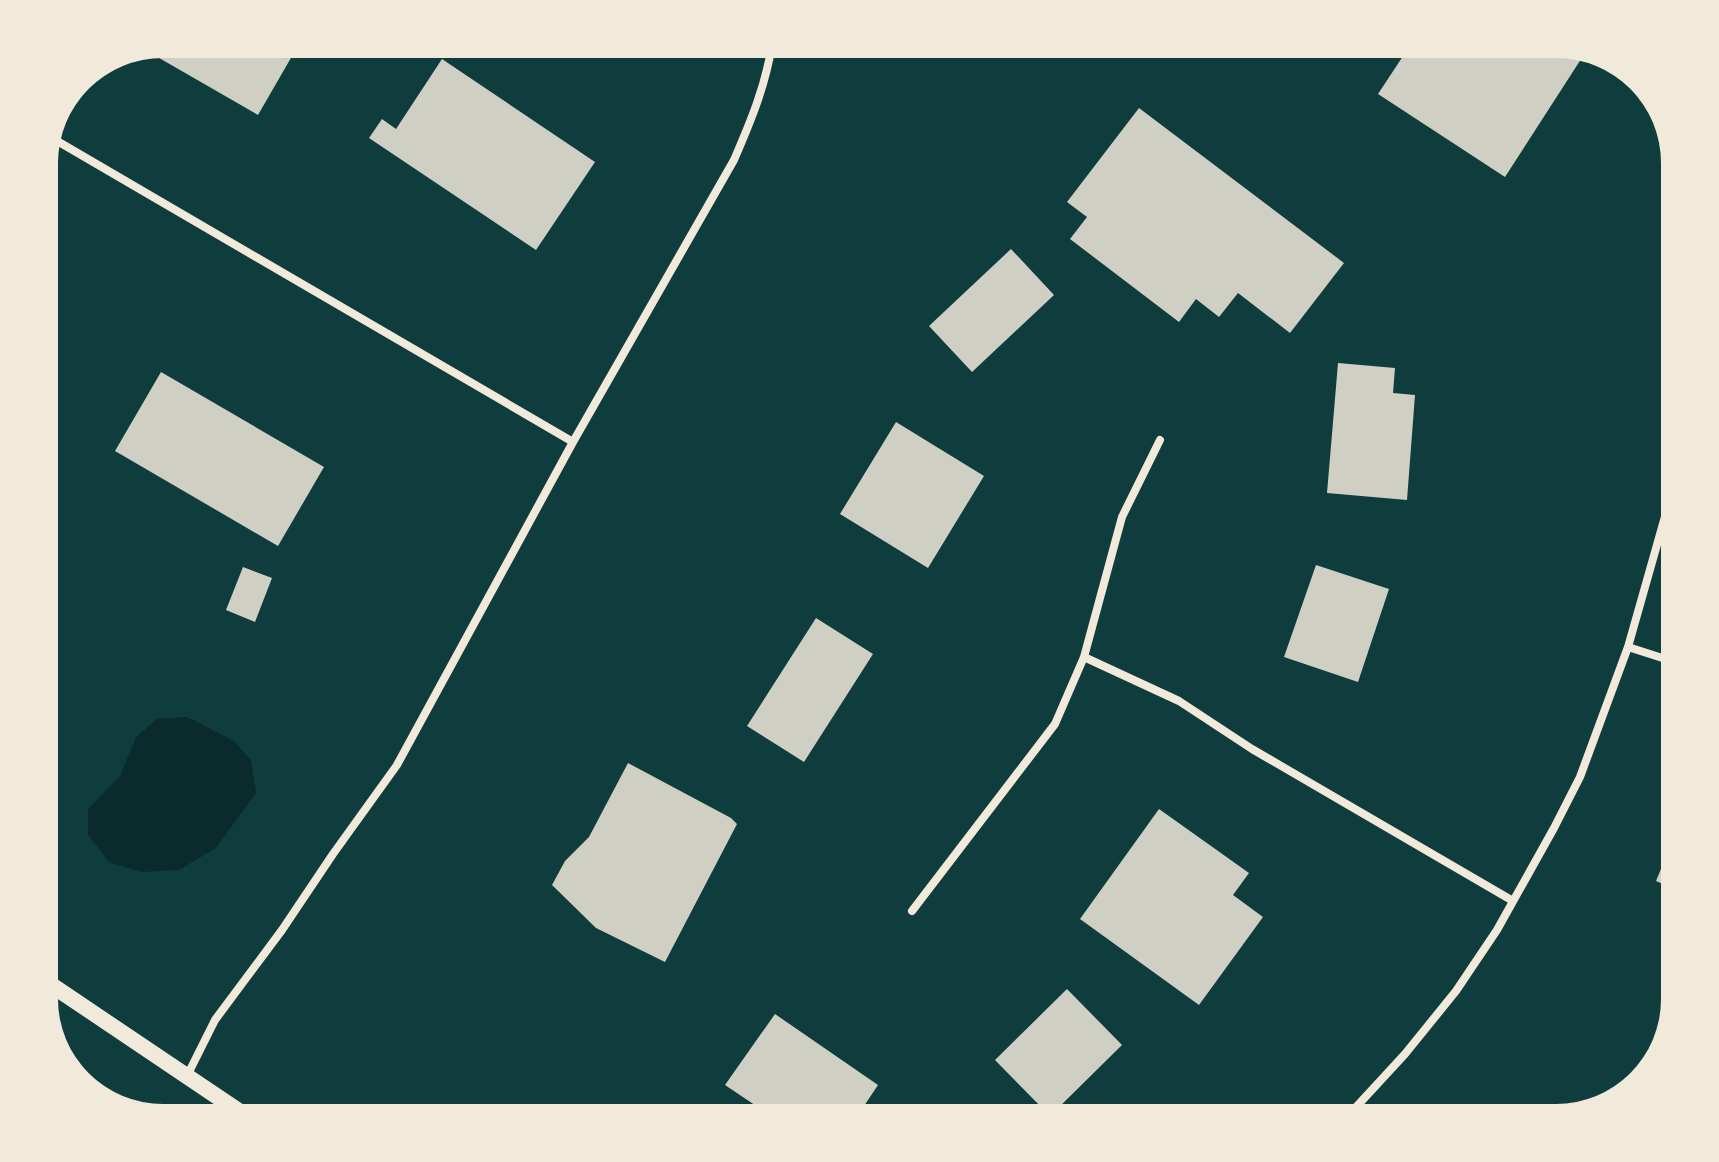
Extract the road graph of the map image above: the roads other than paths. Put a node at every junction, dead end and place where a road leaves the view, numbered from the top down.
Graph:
1 (770, 58) edge
2 (61, 143) edge
3 (1160, 440) dead end
4 (573, 442) junction
5 (1661, 531) edge
6 (1628, 647) junction
7 (1084, 657) junction
8 (1661, 658) edge
9 (1513, 901) junction
10 (912, 911) dead end
11 (58, 989) edge
12 (187, 1076) junction
13 (228, 1104) edge
14 (1359, 1104) edge

1 - 4 street
2 - 4 street
3 - 7 street
4 - 12 street
5 - 6 street
6 - 8 street
6 - 9 street
7 - 9 street
7 - 10 street
9 - 14 street
11 - 12 main road
12 - 13 main road

